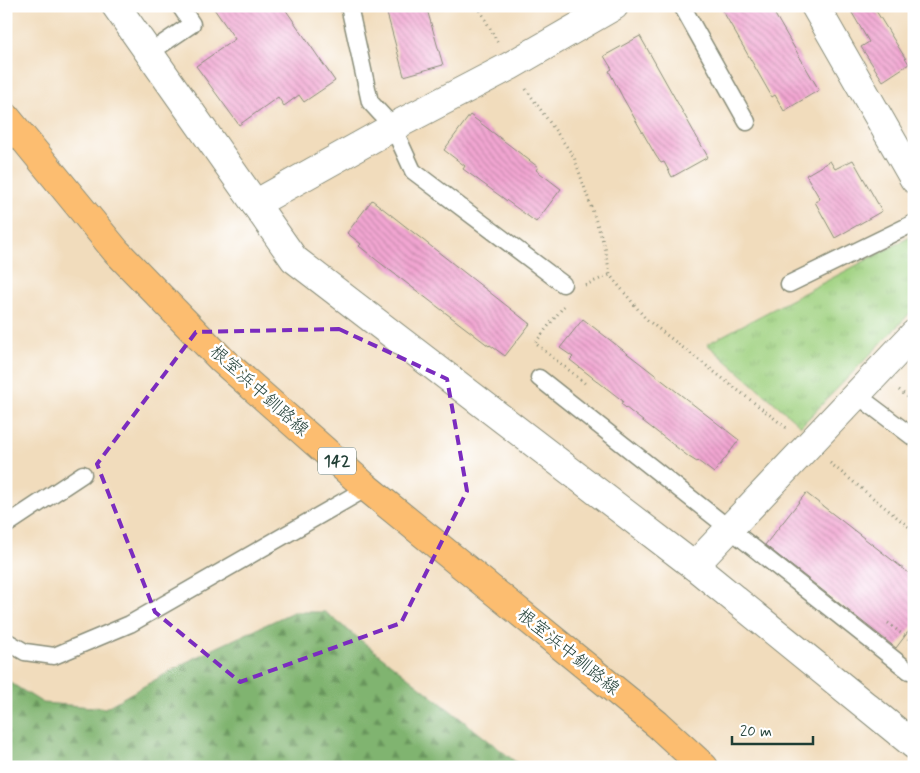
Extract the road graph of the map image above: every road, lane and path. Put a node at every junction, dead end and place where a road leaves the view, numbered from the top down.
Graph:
1 (116, 6) edge
2 (180, 6) edge
3 (348, 6) edge
4 (478, 6) edge
5 (614, 6) edge
6 (682, 6) edge
7 (815, 6) edge
8 (149, 53) junction
9 (510, 66) junction
10 (6, 117) edge
11 (747, 122) dead end
12 (393, 128) junction
13 (914, 180) edge
14 (255, 204) junction
15 (914, 223) edge
16 (563, 284) dead end
17 (790, 284) dead end
18 (566, 304) dead end
19 (914, 334) edge
20 (539, 378) dead end
21 (587, 385) dead end
22 (857, 395) junction
23 (914, 438) edge
24 (809, 445) junction
25 (83, 474) dead end
26 (367, 488) junction
27 (6, 524) edge
28 (730, 529) junction
29 (914, 531) edge
30 (694, 566) junction
31 (883, 620) dead end
32 (6, 641) edge
33 (914, 643) edge
34 (909, 671) dead end
35 (912, 739) edge
36 (704, 767) edge

1 - 8 street
2 - 8 lane
3 - 12 lane
4 - 9 path
5 - 9 street
6 - 11 lane
7 - 13 street
8 - 14 street
9 - 12 street
9 - 24 path
10 - 26 main road, 根室浜中釧路線 / 142
12 - 14 street
12 - 16 lane
14 - 30 street
15 - 17 lane
18 - 21 path
19 - 22 street
20 - 28 lane
22 - 23 lane
22 - 24 street
24 - 28 street
24 - 29 path
25 - 27 lane
26 - 32 lane
26 - 36 main road, 根室浜中釧路線 / 142
28 - 30 street
28 - 34 lane
30 - 35 street
31 - 33 path

